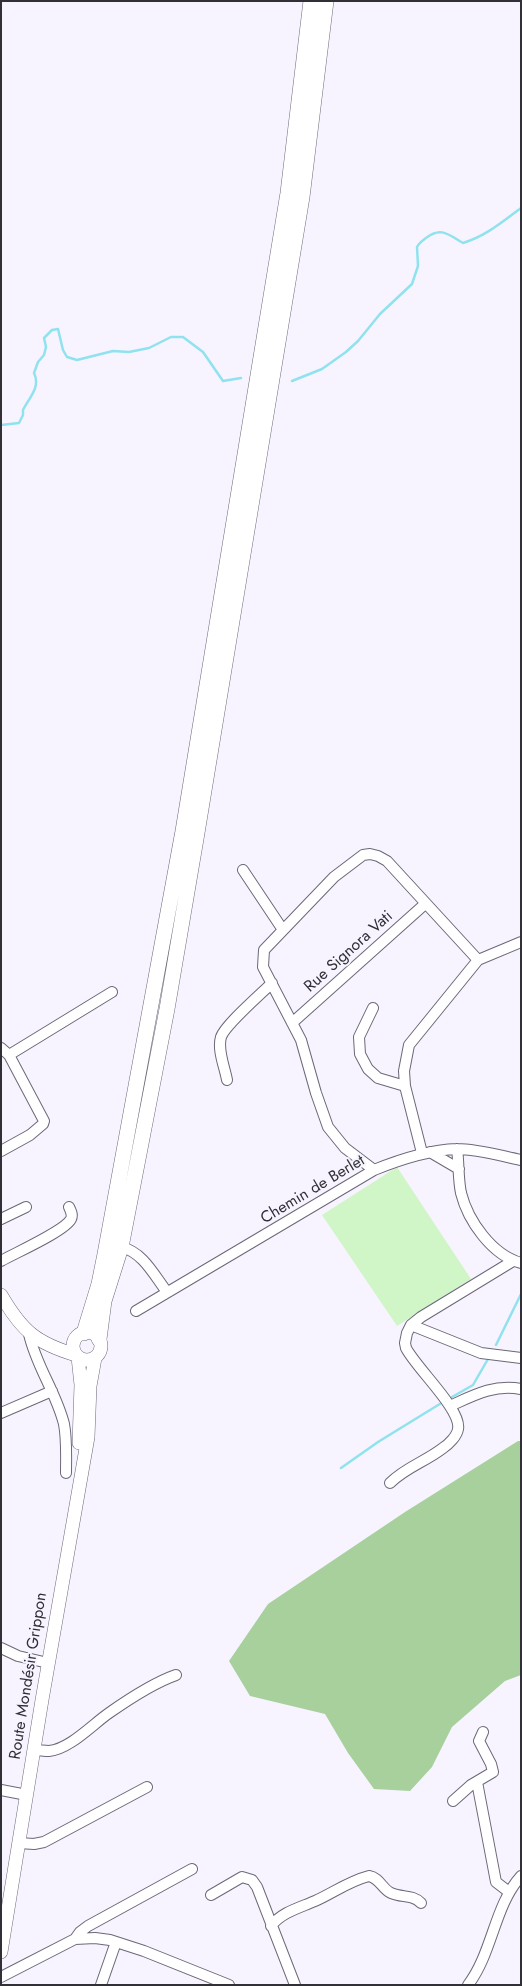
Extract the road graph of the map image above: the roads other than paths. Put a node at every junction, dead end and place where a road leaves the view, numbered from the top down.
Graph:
1 (311, 1) edge
2 (326, 1) edge
3 (243, 870) dead end
4 (425, 904) junction
5 (283, 930) junction
6 (521, 942) edge
7 (478, 960) junction
8 (272, 983) junction
9 (112, 992) dead end
10 (373, 1008) dead end
11 (292, 1023) junction
12 (4, 1051) edge
13 (227, 1080) dead end
14 (405, 1086) junction
15 (457, 1149) junction
16 (1, 1151) edge
17 (426, 1153) junction
18 (521, 1160) edge
19 (459, 1169) junction
20 (374, 1170) junction
21 (26, 1207) dead end
22 (69, 1207) dead end
23 (1, 1218) edge
24 (121, 1247) junction
25 (1, 1261) edge
26 (517, 1262) edge
27 (100, 1280) junction
28 (167, 1292) junction
29 (1, 1295) edge
30 (136, 1311) dead end
31 (411, 1325) junction
32 (30, 1334) junction
33 (80, 1336) junction
34 (99, 1339) junction
35 (77, 1356) junction
36 (95, 1358) junction
37 (521, 1358) edge
38 (521, 1389) edge
39 (52, 1391) junction
40 (450, 1406) junction
41 (1, 1413) edge
42 (66, 1473) dead end
43 (80, 1477) junction
44 (390, 1483) dead end
45 (1, 1648) edge
46 (48, 1663) junction
47 (176, 1675) dead end
48 (483, 1732) dead end
49 (34, 1750) junction
50 (477, 1782) junction
51 (147, 1787) dead end
52 (1, 1790) edge
53 (27, 1794) junction
54 (453, 1801) dead end
55 (19, 1842) junction
56 (192, 1869) dead end
57 (521, 1876) edge
58 (509, 1892) junction
59 (211, 1895) dead end
60 (421, 1903) dead end
61 (271, 1926) junction
62 (75, 1939) junction
63 (116, 1942) junction
64 (1, 1952) edge
65 (1, 1977) edge
66 (101, 1985) edge
67 (229, 1985) edge
68 (295, 1985) edge
69 (468, 1985) edge

1 - 27 highway
2 - 24 highway
3 - 5 street
4 - 5 street
4 - 7 street
4 - 11 street, Rue Signora Vati
5 - 8 street
6 - 7 street
7 - 14 street
8 - 11 street
8 - 13 street
9 - 12 street
10 - 14 street
11 - 20 street
12 - 16 street
14 - 17 street
15 - 17 street, Chemin de Berlet
15 - 18 street, Chemin de Berlet
15 - 19 street
17 - 19 street
17 - 20 street, Chemin de Berlet
19 - 26 street
20 - 28 street, Chemin de Berlet
21 - 23 street
22 - 25 street
24 - 27 highway
24 - 28 street
24 - 34 highway
26 - 31 street
27 - 33 highway
28 - 30 street, Chemin de Berlet
29 - 32 main road
31 - 37 street
31 - 40 street
32 - 33 main road
32 - 35 main road
32 - 39 street
33 - 34 main road
33 - 35 main road
34 - 36 main road
35 - 36 main road
35 - 43 main road, Route Mondésir Grippon
36 - 43 main road, Route Mondésir Grippon
38 - 40 street
39 - 41 street
39 - 42 street
40 - 44 street
43 - 46 main road, Route Mondésir Grippon
45 - 46 street
46 - 49 main road, Route Mondésir Grippon
47 - 49 street
48 - 50 street
49 - 53 main road, Route Mondésir Grippon
50 - 54 street
50 - 58 street
51 - 55 street
52 - 53 street
53 - 55 main road, Route Mondésir Grippon
55 - 64 main road, Route Mondésir Grippon
56 - 62 street
57 - 58 street
58 - 69 street
59 - 61 street
60 - 61 street
61 - 68 street
62 - 63 street
62 - 65 street
63 - 66 street
63 - 67 street

